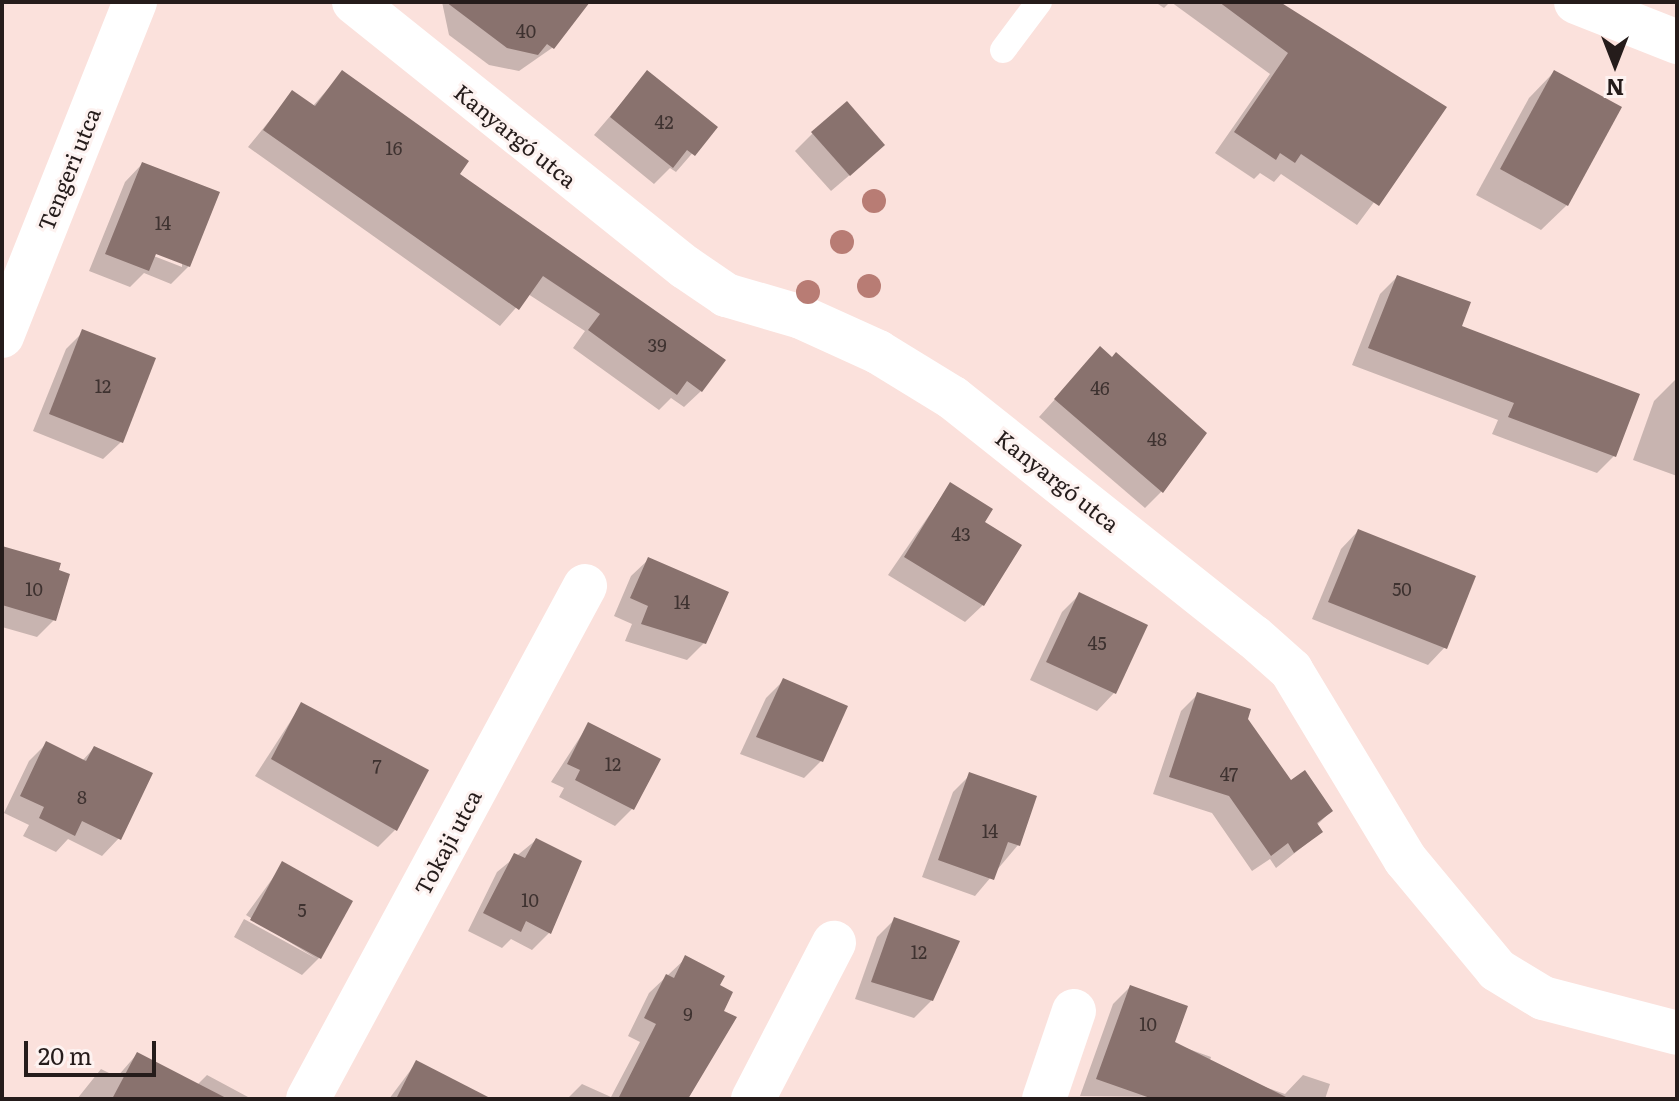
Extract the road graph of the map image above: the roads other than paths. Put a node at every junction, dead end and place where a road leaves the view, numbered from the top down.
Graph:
1 (135, 2) edge
2 (354, 2) edge
3 (1039, 2) edge
4 (1576, 2) edge
5 (1677, 42) edge
6 (1003, 50) dead end
7 (2, 336) edge
8 (585, 586) dead end
9 (834, 943) dead end
10 (1074, 1011) dead end
11 (1677, 1033) edge
12 (308, 1099) edge
13 (753, 1099) edge
14 (1044, 1099) edge

1 - 7 street, Tengeri utca
2 - 11 street, Kanyargó utca
3 - 6 lane
4 - 5 street
8 - 12 street, Tokaji utca
9 - 13 street
10 - 14 street

